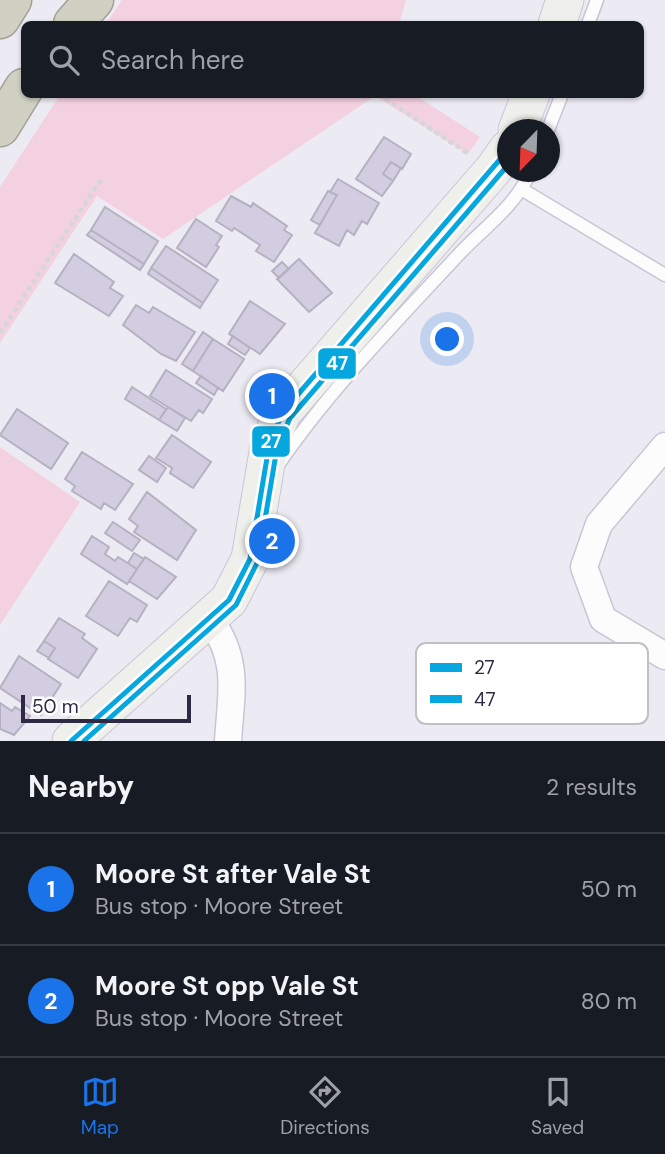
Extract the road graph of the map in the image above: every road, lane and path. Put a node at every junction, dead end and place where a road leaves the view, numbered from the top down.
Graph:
1 (12, 0) edge
2 (81, 0) edge
3 (94, 0) edge
4 (565, 0) edge
5 (597, 0) edge
6 (0, 19) edge
7 (67, 21) edge
8 (76, 21) edge
9 (558, 21) edge
10 (589, 21) edge
11 (21, 93) edge
12 (385, 98) edge
13 (529, 98) edge
14 (560, 98) edge
15 (521, 119) edge
16 (552, 119) edge
17 (0, 127) edge
18 (497, 164) edge
19 (102, 178) dead end
20 (497, 182) edge
21 (526, 182) edge
22 (665, 275) edge
23 (0, 333) edge
24 (665, 446) edge
25 (210, 620) junction
26 (643, 643) edge
27 (648, 646) edge
28 (665, 656) edge
29 (71, 741) edge
30 (228, 741) edge

1 - 6 highway
2 - 7 highway
3 - 8 highway
4 - 9 main road
5 - 10 lane
11 - 17 highway
12 - 18 path
13 - 15 main road
14 - 16 lane
19 - 23 path
20 - 25 main road
21 - 22 lane
24 - 26 street
25 - 29 main road
25 - 30 street
27 - 28 street

